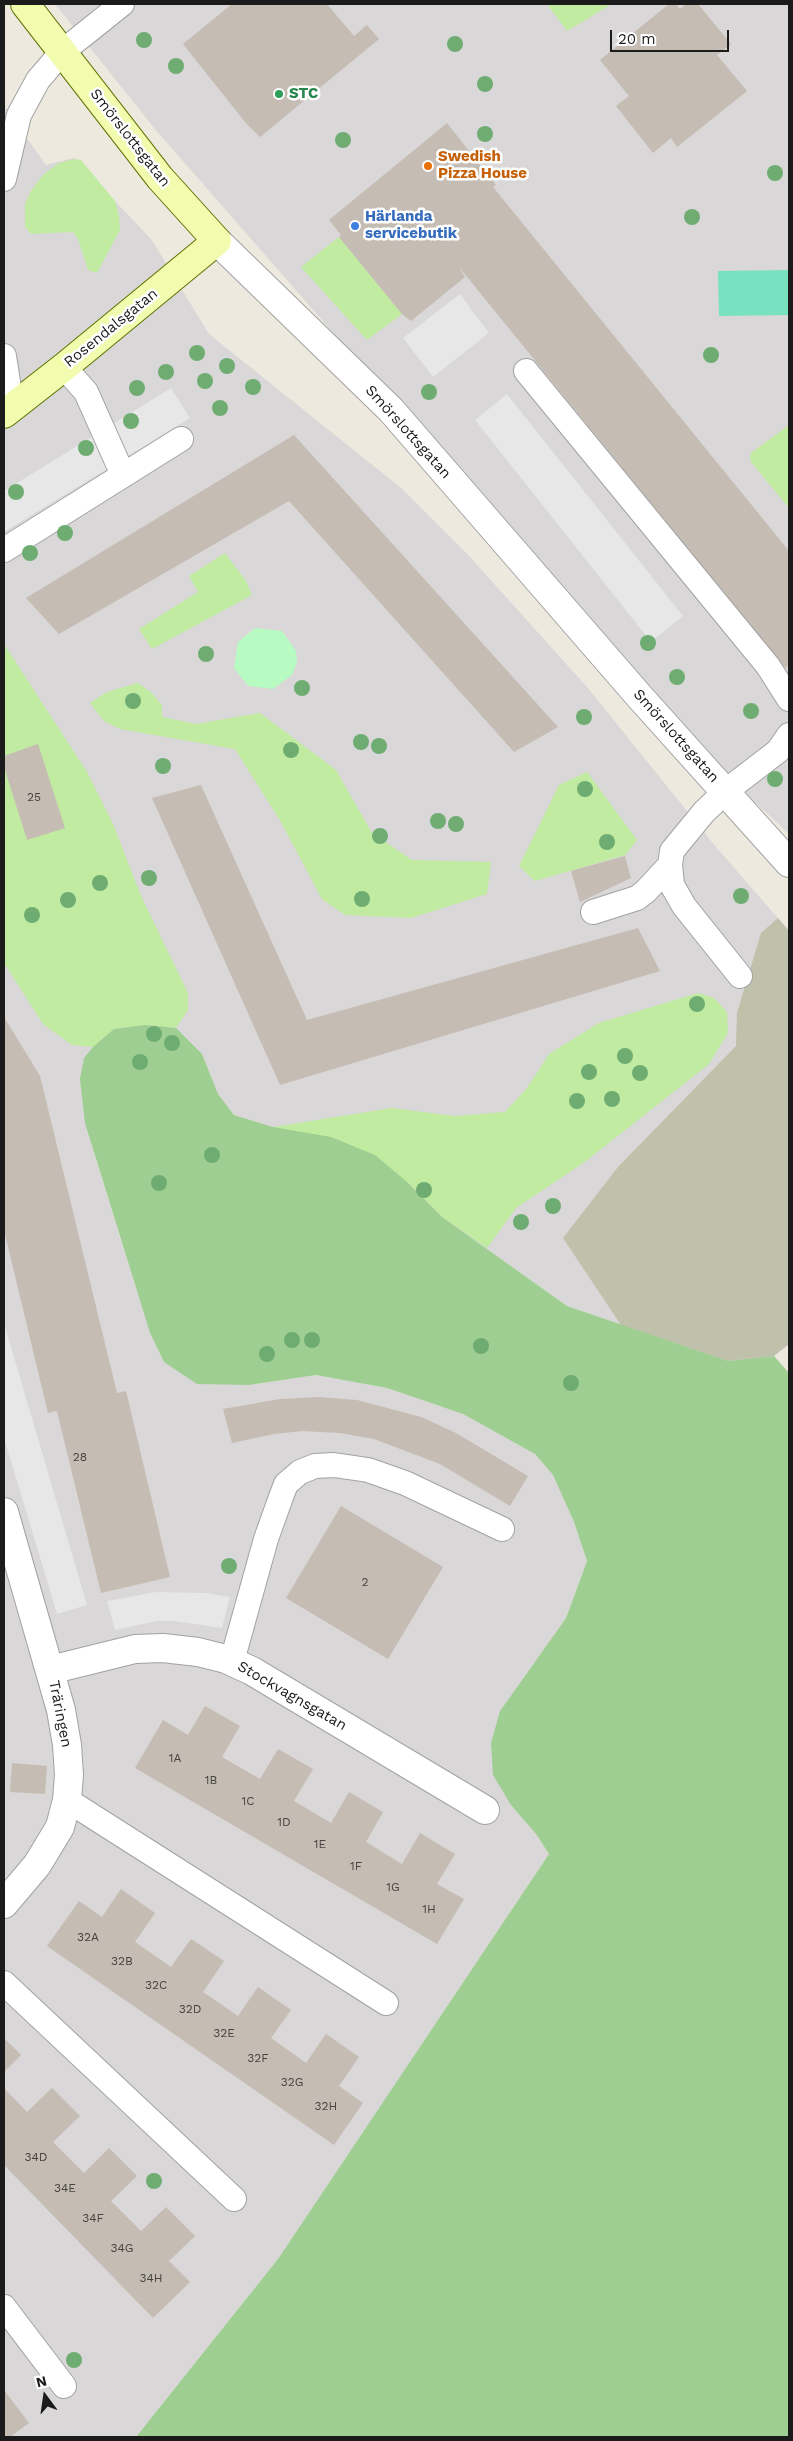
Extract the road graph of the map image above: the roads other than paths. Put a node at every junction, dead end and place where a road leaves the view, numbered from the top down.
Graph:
1 (26, 4) edge
2 (122, 4) edge
3 (62, 52) junction
4 (4, 180) edge
5 (218, 241) junction
6 (4, 356) edge
7 (64, 367) junction
8 (526, 371) dead end
9 (8, 410) edge
10 (181, 439) dead end
11 (123, 475) junction
12 (4, 550) edge
13 (789, 699) edge
14 (789, 735) edge
15 (726, 792) junction
16 (789, 863) edge
17 (670, 865) junction
18 (593, 912) dead end
19 (740, 976) dead end
20 (4, 1512) edge
21 (502, 1529) dead end
22 (232, 1662) junction
23 (50, 1670) junction
24 (67, 1800) junction
25 (485, 1810) dead end
26 (4, 1904) edge
27 (4, 1983) edge
28 (386, 2002) dead end
29 (234, 2199) dead end
30 (4, 2307) edge
31 (64, 2386) dead end

1 - 3 street, Smörslottsgatan
2 - 3 lane
3 - 4 lane
3 - 5 street, Smörslottsgatan
5 - 7 street, Rosendalsgatan
5 - 15 street, Smörslottsgatan
6 - 9 lane
7 - 9 street, Rosendalsgatan
7 - 11 lane
8 - 13 lane
10 - 11 lane
11 - 12 lane
14 - 15 lane
15 - 16 street, Smörslottsgatan
15 - 17 lane
17 - 18 lane
17 - 19 lane
20 - 23 street, Träringen
21 - 22 lane
22 - 23 street, Stockvagnsgatan
22 - 25 street, Stockvagnsgatan
23 - 24 street, Träringen
24 - 26 street, Träringen
24 - 28 lane
27 - 29 lane
30 - 31 lane

